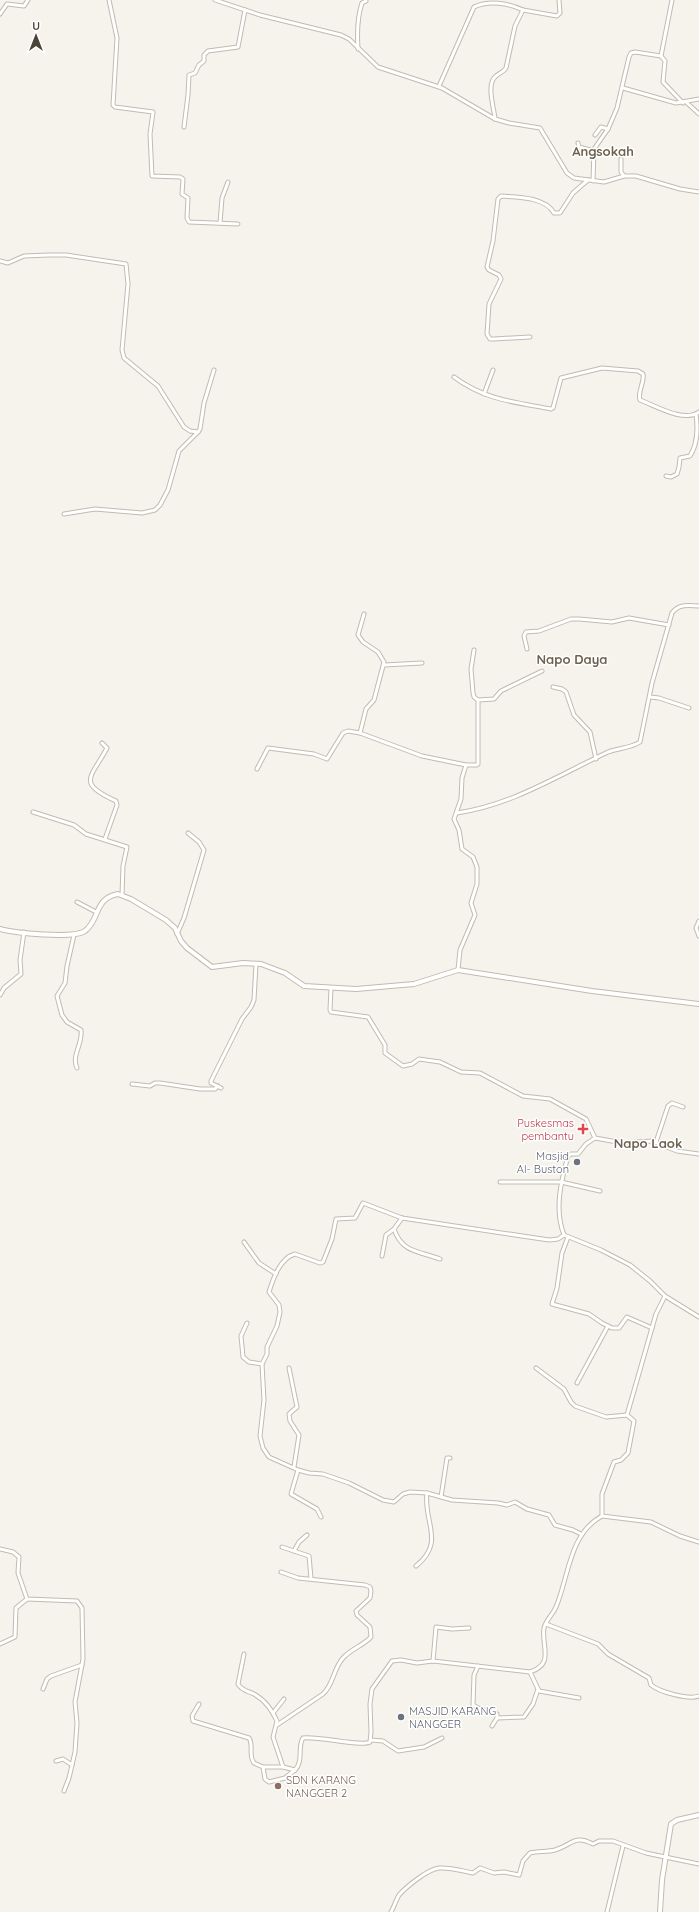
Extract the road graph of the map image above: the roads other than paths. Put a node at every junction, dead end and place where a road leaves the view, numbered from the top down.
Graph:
1 (28, 0) edge
2 (109, 0) edge
3 (215, 0) edge
4 (559, 0) edge
5 (672, 0) edge
6 (366, 1) dead end
7 (245, 10) junction
8 (523, 10) junction
9 (0, 14) edge
10 (358, 50) junction
11 (661, 56) junction
12 (439, 86) junction
13 (623, 88) junction
14 (699, 99) edge
15 (685, 102) junction
16 (699, 114) edge
17 (494, 119) junction
18 (184, 127) dead end
19 (608, 129) junction
20 (595, 135) dead end
21 (578, 143) dead end
22 (594, 151) junction
23 (621, 159) dead end
24 (582, 176) dead end
25 (624, 176) junction
26 (574, 178) junction
27 (588, 180) junction
28 (593, 181) junction
29 (228, 182) dead end
30 (699, 192) edge
31 (220, 223) junction
32 (238, 224) dead end
33 (0, 261) edge
34 (530, 337) dead end
35 (214, 370) dead end
36 (494, 370) dead end
37 (454, 377) dead end
38 (484, 394) junction
39 (697, 413) edge
40 (198, 432) junction
41 (666, 476) dead end
42 (64, 514) dead end
43 (699, 606) edge
44 (364, 614) dead end
45 (669, 625) junction
46 (527, 649) dead end
47 (474, 650) dead end
48 (422, 663) dead end
49 (384, 665) junction
50 (542, 670) dead end
51 (553, 687) dead end
52 (650, 697) junction
53 (478, 700) junction
54 (689, 708) dead end
55 (360, 733) junction
56 (102, 743) dead end
57 (596, 759) junction
58 (466, 764) junction
59 (256, 770) dead end
60 (33, 812) dead end
61 (457, 813) junction
62 (188, 833) dead end
63 (105, 839) junction
64 (122, 894) junction
65 (77, 902) dead end
66 (96, 912) junction
67 (699, 921) edge
68 (0, 929) edge
69 (24, 932) junction
70 (177, 934) junction
71 (74, 935) junction
72 (699, 936) edge
73 (256, 964) junction
74 (458, 970) junction
75 (331, 988) junction
76 (0, 995) edge
77 (699, 1004) edge
78 (77, 1068) dead end
79 (132, 1084) dead end
80 (683, 1107) dead end
81 (595, 1138) junction
82 (656, 1142) junction
83 (699, 1154) edge
84 (500, 1182) dead end
85 (561, 1182) junction
86 (600, 1191) dead end
87 (402, 1218) junction
88 (394, 1229) junction
89 (564, 1235) junction
90 (568, 1237) junction
91 (244, 1242) dead end
92 (382, 1256) dead end
93 (440, 1259) dead end
94 (276, 1274) junction
95 (665, 1296) junction
96 (699, 1317) edge
97 (247, 1322) dead end
98 (608, 1326) junction
99 (652, 1328) junction
100 (262, 1364) junction
101 (289, 1368) dead end
102 (536, 1368) dead end
103 (577, 1383) dead end
104 (627, 1415) junction
105 (450, 1458) dead end
106 (294, 1467) junction
107 (298, 1470) junction
108 (427, 1493) junction
109 (441, 1497) junction
110 (602, 1516) junction
111 (321, 1517) dead end
112 (581, 1534) junction
113 (307, 1535) dead end
114 (699, 1542) edge
115 (282, 1547) dead end
116 (0, 1550) edge
117 (294, 1551) junction
118 (416, 1566) dead end
119 (281, 1572) dead end
120 (311, 1578) junction
121 (28, 1599) junction
122 (546, 1624) junction
123 (469, 1628) dead end
124 (0, 1644) edge
125 (244, 1654) dead end
126 (433, 1661) junction
127 (82, 1665) junction
128 (478, 1666) junction
129 (530, 1672) junction
130 (44, 1688) dead end
131 (538, 1689) junction
132 (699, 1696) edge
133 (579, 1698) dead end
134 (284, 1699) dead end
135 (199, 1704) dead end
136 (273, 1713) junction
137 (497, 1718) junction
138 (277, 1725) junction
139 (492, 1726) dead end
140 (442, 1738) dead end
141 (371, 1740) junction
142 (56, 1761) dead end
143 (72, 1765) junction
144 (263, 1767) junction
145 (283, 1767) junction
146 (295, 1770) junction
147 (64, 1791) dead end
148 (699, 1815) edge
149 (623, 1846) junction
150 (666, 1856) junction
151 (699, 1864) edge
152 (391, 1912) edge
153 (607, 1912) edge
154 (660, 1912) edge

1 - 9 street
2 - 31 street
3 - 7 street
4 - 8 street
5 - 11 street
6 - 10 street
7 - 10 street
7 - 18 street
8 - 12 street
8 - 17 street
10 - 12 street
11 - 13 street
11 - 15 street
12 - 17 street
13 - 15 street
13 - 19 street
14 - 15 street
15 - 16 street
17 - 26 street
19 - 20 street
19 - 22 street
21 - 22 street
22 - 28 street
23 - 25 street
24 - 26 street
25 - 28 street
25 - 30 street
26 - 27 street
27 - 28 street
27 - 34 street
29 - 31 street
31 - 32 street
33 - 40 street
35 - 40 street
36 - 38 street
37 - 38 street
38 - 39 street
39 - 41 street
40 - 42 street
43 - 45 street
44 - 49 street
45 - 46 street
45 - 52 street
47 - 53 street
48 - 49 street
49 - 55 street
50 - 53 street
51 - 57 street
52 - 54 street
52 - 57 street
53 - 58 street
55 - 58 street
55 - 59 street
56 - 63 street
57 - 61 street
58 - 61 street
60 - 63 street
61 - 74 street
62 - 70 street
63 - 64 street
64 - 66 street
64 - 70 street
65 - 66 street
66 - 71 street
67 - 72 street
68 - 69 street
69 - 71 street
69 - 76 street
70 - 73 street
71 - 78 street
73 - 75 street
73 - 79 street
74 - 75 street
74 - 77 street
75 - 81 street
80 - 82 street
81 - 82 street
81 - 85 street
82 - 83 street
84 - 85 street
85 - 86 street
85 - 89 street
87 - 88 street
87 - 89 street
87 - 94 street
88 - 92 street
88 - 93 street
89 - 90 street
90 - 95 street
90 - 98 street
91 - 94 street
94 - 100 street
95 - 96 street
95 - 99 street
97 - 100 street
98 - 99 street
98 - 103 street
99 - 104 street
100 - 106 street
101 - 106 street
102 - 104 street
104 - 110 street
105 - 109 street
106 - 107 street
107 - 108 street
107 - 111 street
108 - 109 street
108 - 118 street
109 - 112 street
110 - 112 street
110 - 114 street
112 - 122 street
113 - 117 street
115 - 117 street
116 - 121 street
117 - 120 street
119 - 120 street
120 - 138 street
121 - 124 street
121 - 127 street
122 - 129 street
122 - 132 street
123 - 126 street
125 - 136 street
126 - 128 street
126 - 141 street
127 - 130 street
127 - 143 street
128 - 129 street
128 - 137 street
129 - 131 street
131 - 133 street
131 - 137 street
134 - 136 street
135 - 144 street
136 - 138 street
137 - 139 street
138 - 145 street
140 - 141 street
141 - 146 street
142 - 143 street
143 - 147 street
144 - 145 street
144 - 146 street
145 - 146 street
148 - 150 street
149 - 150 street
149 - 152 street
149 - 153 street
150 - 151 street
150 - 154 street

